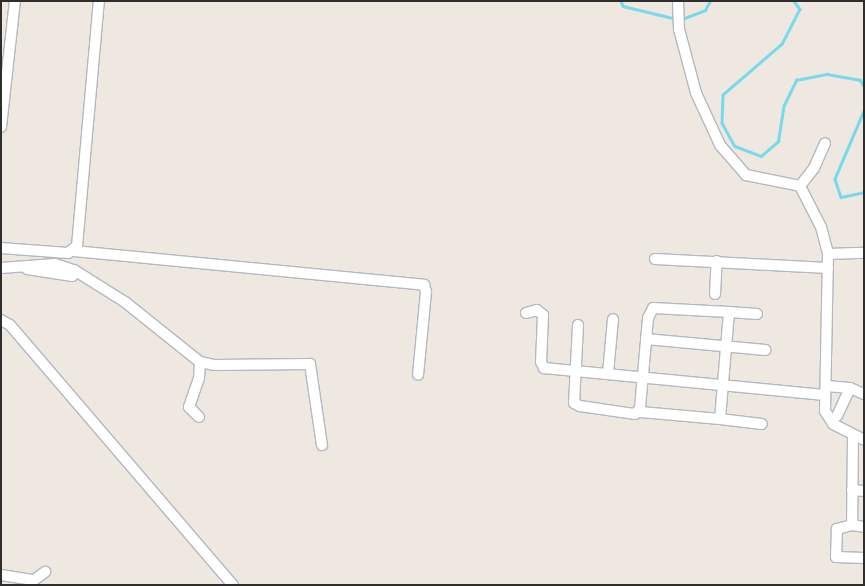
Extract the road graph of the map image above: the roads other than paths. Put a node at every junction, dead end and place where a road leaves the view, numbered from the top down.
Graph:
1 (15, 1) edge
2 (99, 1) edge
3 (678, 1) edge
4 (2, 122) edge
5 (1, 127) edge
6 (825, 143) dead end
7 (800, 186) junction
8 (1, 248) edge
9 (74, 251) junction
10 (864, 253) edge
11 (828, 254) junction
12 (656, 259) dead end
13 (717, 262) junction
14 (828, 268) junction
15 (1, 270) edge
16 (72, 276) dead end
17 (714, 294) dead end
18 (729, 312) junction
19 (526, 313) dead end
20 (757, 314) dead end
21 (613, 319) dead end
22 (1, 320) edge
23 (578, 325) dead end
24 (646, 340) junction
25 (726, 347) junction
26 (765, 350) dead end
27 (200, 362) junction
28 (574, 370) junction
29 (608, 373) junction
30 (418, 375) dead end
31 (642, 376) junction
32 (722, 383) junction
33 (850, 388) junction
34 (826, 390) junction
35 (864, 394) edge
36 (640, 412) junction
37 (837, 416) dead end
38 (199, 417) dead end
39 (720, 419) junction
40 (762, 424) dead end
41 (853, 436) junction
42 (864, 440) edge
43 (322, 445) dead end
44 (852, 490) junction
45 (864, 491) edge
46 (852, 525) junction
47 (864, 527) edge
48 (864, 558) edge
49 (45, 572) dead end
50 (1, 574) edge
51 (233, 585) edge

1 - 4 street
2 - 9 street
3 - 7 street
4 - 5 street
6 - 7 street
7 - 11 street
8 - 9 street
9 - 30 street
10 - 11 street
11 - 14 street
12 - 13 street
13 - 14 street
13 - 17 street
14 - 34 street
15 - 16 street
15 - 27 street
18 - 20 street
18 - 24 street
18 - 25 street
19 - 28 street
21 - 29 street
22 - 51 street
23 - 28 street
24 - 25 street
24 - 31 street
25 - 26 street
25 - 32 street
27 - 38 street
27 - 43 street
28 - 29 street
28 - 36 street
29 - 31 street
31 - 32 street
31 - 36 street
32 - 34 street
32 - 39 street
33 - 34 street
33 - 35 street
33 - 37 street
34 - 41 street
36 - 39 street
39 - 40 street
41 - 42 street
41 - 44 street
44 - 45 street
44 - 46 street
46 - 47 street
46 - 48 street
49 - 50 street

